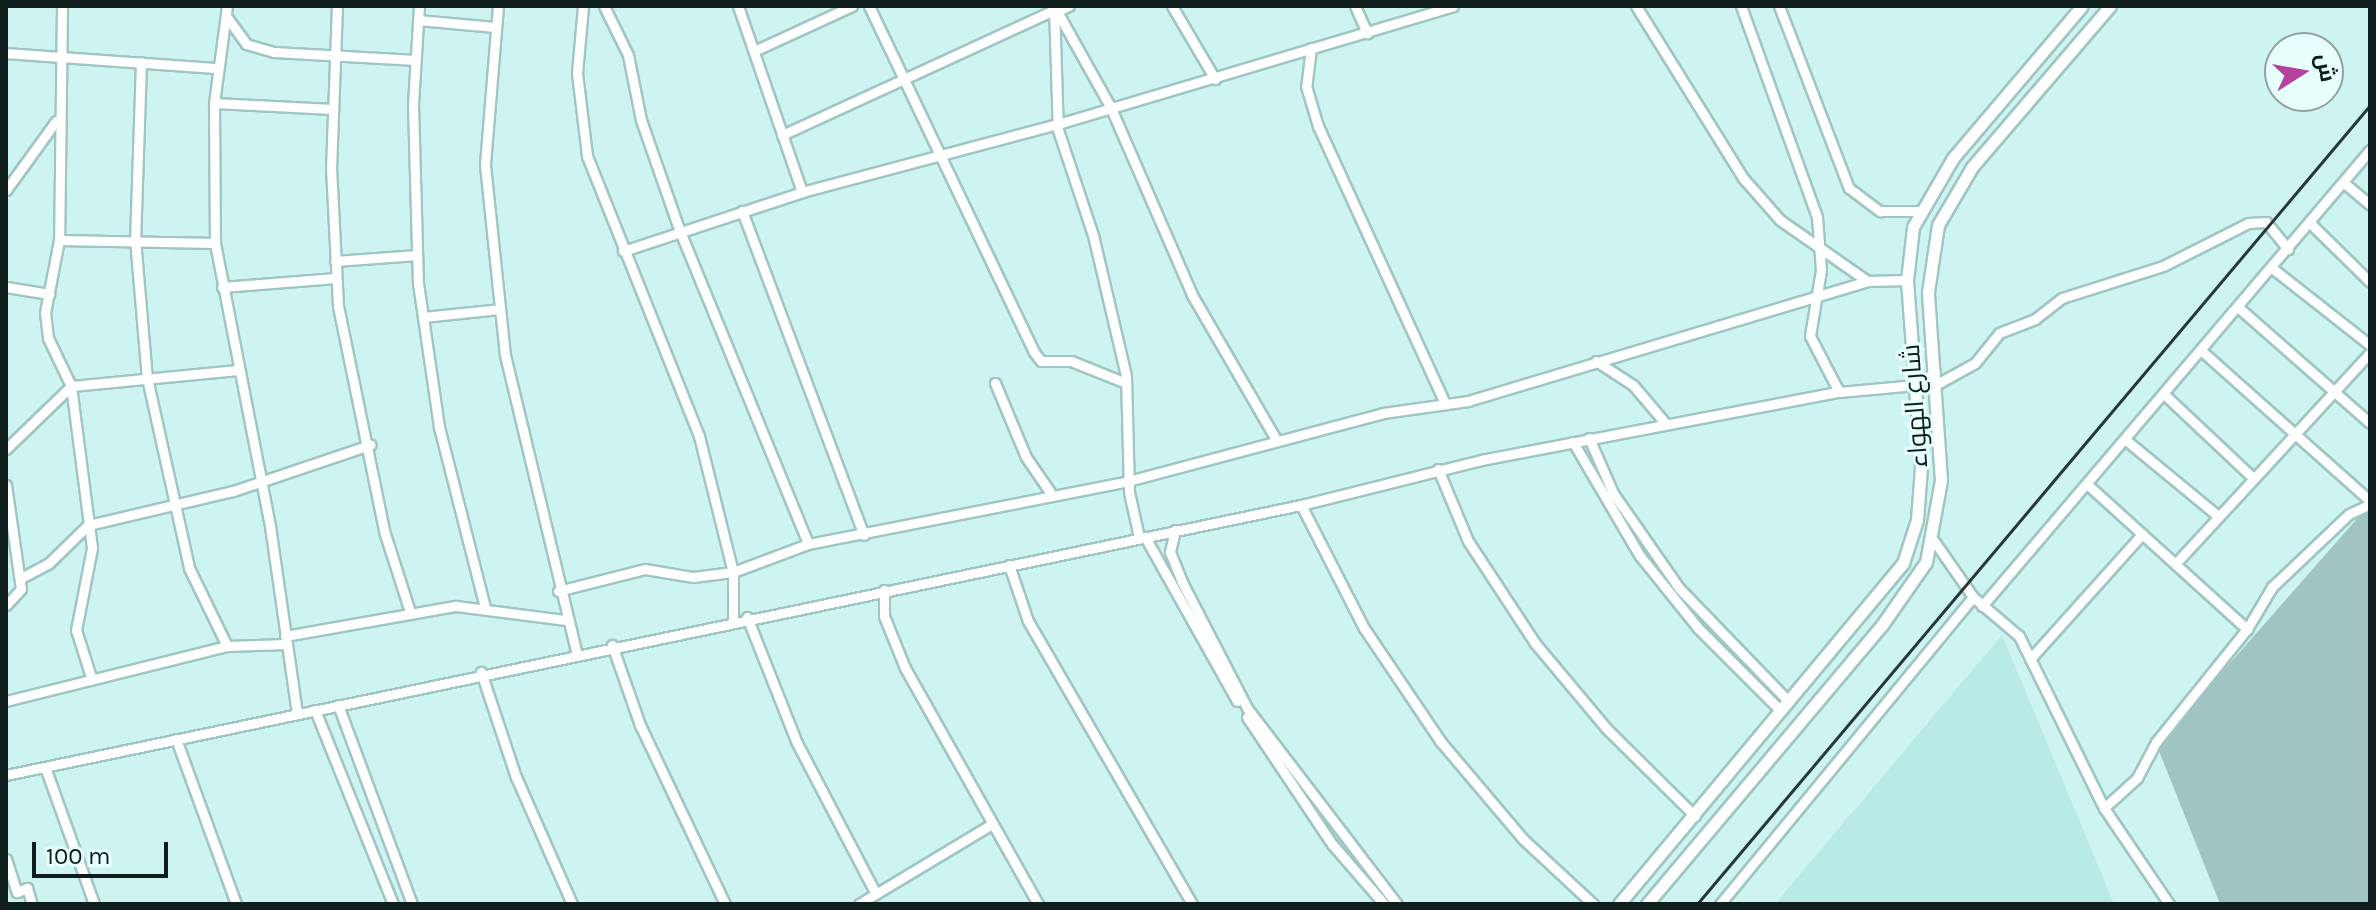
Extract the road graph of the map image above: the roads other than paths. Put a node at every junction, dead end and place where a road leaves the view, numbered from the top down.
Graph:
1 (62, 6) edge
2 (337, 6) edge
3 (419, 6) edge
4 (498, 6) edge
5 (583, 6) edge
6 (604, 6) edge
7 (738, 6) edge
8 (852, 6) edge
9 (869, 6) edge
10 (1069, 6) edge
11 (1172, 6) edge
12 (1355, 6) edge
13 (1453, 6) edge
14 (1636, 6) edge
15 (1741, 6) edge
16 (1779, 6) edge
17 (2082, 6) edge
18 (2110, 6) edge
19 (1055, 8) edge
20 (1430, 9) edge
21 (227, 11) edge
22 (418, 20) junction
23 (495, 27) junction
24 (1367, 33) junction
25 (1311, 48) junction
26 (754, 51) junction
27 (6, 53) edge
28 (334, 55) junction
29 (63, 57) junction
30 (416, 60) junction
31 (141, 62) junction
32 (217, 68) junction
33 (1215, 79) junction
34 (902, 81) junction
35 (214, 103) junction
36 (1110, 106) junction
37 (333, 109) junction
38 (56, 121) junction
39 (1058, 124) junction
40 (782, 135) junction
41 (2370, 150) edge
42 (936, 155) junction
43 (2343, 182) junction
44 (6, 190) edge
45 (802, 192) junction
46 (2370, 205) edge
47 (742, 211) junction
48 (1918, 211) junction
49 (2310, 223) junction
50 (679, 229) junction
51 (135, 239) junction
52 (59, 240) junction
53 (215, 243) junction
54 (2288, 249) junction
55 (623, 251) junction
56 (1822, 253) junction
57 (417, 255) junction
58 (335, 261) junction
59 (2272, 268) junction
60 (336, 278) junction
61 (1907, 280) junction
62 (1867, 281) junction
63 (2370, 282) edge
64 (6, 287) edge
65 (222, 287) junction
66 (49, 294) junction
67 (1817, 298) junction
68 (2239, 308) junction
69 (500, 309) junction
70 (423, 317) junction
71 (2370, 345) edge
72 (2204, 353) junction
73 (2370, 353) edge
74 (1596, 361) junction
75 (238, 370) junction
76 (147, 378) junction
77 (1936, 378) junction
78 (995, 383) dead end
79 (1126, 383) junction
80 (1916, 385) junction
81 (71, 386) junction
82 (1839, 392) junction
83 (2337, 395) junction
84 (2166, 396) junction
85 (1445, 404) junction
86 (2370, 423) edge
87 (1666, 424) junction
88 (1589, 438) junction
89 (2297, 438) junction
90 (1277, 441) junction
91 (2127, 441) junction
92 (1573, 442) junction
93 (370, 445) junction
94 (6, 449) edge
95 (1438, 469) junction
96 (2253, 478) junction
97 (1128, 481) junction
98 (262, 482) junction
99 (6, 485) edge
100 (2088, 485) junction
101 (1050, 492) junction
102 (173, 503) junction
103 (2370, 503) edge
104 (1301, 505) junction
105 (2218, 516) junction
106 (88, 525) junction
107 (1175, 530) junction
108 (2142, 534) junction
109 (864, 535) junction
110 (1142, 537) junction
111 (1934, 541) junction
112 (808, 544) junction
113 (2176, 563) junction
114 (1009, 565) junction
115 (733, 572) junction
116 (21, 578) junction
117 (884, 590) junction
118 (558, 591) junction
119 (1973, 597) junction
120 (6, 605) edge
121 (1982, 606) junction
122 (485, 607) junction
123 (410, 612) junction
124 (747, 617) junction
125 (566, 620) junction
126 (733, 620) junction
127 (2247, 629) junction
128 (285, 640) junction
129 (612, 645) junction
130 (227, 646) junction
131 (577, 654) junction
132 (2030, 659) junction
133 (481, 672) junction
134 (92, 680) junction
135 (6, 701) edge
136 (338, 705) junction
137 (1784, 706) junction
138 (315, 710) junction
139 (297, 714) junction
140 (176, 739) junction
141 (45, 767) junction
142 (6, 775) edge
143 (2104, 808) junction
144 (1695, 816) junction
145 (989, 826) junction
146 (6, 859) edge
147 (876, 894) junction
148 (32, 904) edge
149 (94, 904) edge
150 (236, 904) edge
151 (393, 904) edge
152 (412, 904) edge
153 (572, 904) edge
154 (725, 904) edge
155 (859, 904) edge
156 (1038, 904) edge
157 (1192, 904) edge
158 (1384, 904) edge
159 (1397, 904) edge
160 (1593, 904) edge
161 (1619, 904) edge
162 (1647, 904) edge
163 (1720, 904) edge
164 (2169, 904) edge

1 - 29 street
2 - 28 street
3 - 22 street
4 - 23 street
5 - 55 street
6 - 50 street
7 - 26 street
8 - 26 street
9 - 34 street
10 - 19 street
11 - 33 street
12 - 24 street
13 - 20 street
14 - 56 street
15 - 56 street
16 - 48 street
17 - 48 main road, شارع الهواء
18 - 77 main road, شارع الهواء
19 - 34 street
19 - 36 street
19 - 39 street
20 - 24 street
21 - 28 street
21 - 32 street
22 - 23 street
22 - 30 street
23 - 69 street
24 - 25 street
25 - 33 street
25 - 85 street
26 - 40 street
27 - 29 street
28 - 30 street
28 - 37 street
29 - 31 street
29 - 38 street
30 - 57 street
31 - 32 street
31 - 51 street
32 - 35 street
33 - 36 street
34 - 40 street
34 - 42 street
35 - 37 street
35 - 53 street
36 - 39 street
36 - 90 street
37 - 58 street
38 - 44 street
38 - 52 street
39 - 42 street
39 - 79 street
40 - 45 street
41 - 43 street
42 - 45 street
42 - 79 street
43 - 46 street
43 - 49 street
45 - 47 street
47 - 50 street
47 - 109 street
48 - 61 main road, شارع الهواء
49 - 54 street
49 - 63 street
50 - 55 street
50 - 112 street
51 - 52 street
51 - 53 street
51 - 76 street
52 - 66 street
53 - 65 street
54 - 59 street
54 - 77 street
55 - 115 street
56 - 62 street
56 - 67 street
57 - 58 street
57 - 70 street
58 - 60 street
59 - 68 street
59 - 71 street
60 - 65 street
60 - 93 street
61 - 62 street
61 - 80 main road, شارع الهواء
62 - 67 street
64 - 66 street
65 - 75 street
66 - 81 street
67 - 74 street
67 - 82 street
68 - 72 street
68 - 83 street
69 - 70 street
69 - 118 street
70 - 122 street
72 - 84 street
72 - 89 street
73 - 83 street
74 - 85 street
74 - 87 street
75 - 76 street
75 - 98 street
76 - 81 street
76 - 102 street
77 - 80 street
77 - 111 main road, شارع الهواء
78 - 101 street
79 - 97 street
80 - 82 street
80 - 137 main road, شارع الهواء
81 - 94 street
81 - 106 street
82 - 87 street
83 - 86 street
83 - 89 street
84 - 91 street
84 - 96 street
85 - 90 street
87 - 88 street
88 - 92 street
88 - 137 street
89 - 96 street
89 - 103 street
90 - 97 street
91 - 100 street
91 - 105 street
92 - 95 street
92 - 137 street
93 - 98 street
93 - 123 street
95 - 104 street
95 - 144 street
96 - 105 street
97 - 101 street
97 - 110 street
98 - 102 street
98 - 128 street
99 - 116 street
100 - 108 street
100 - 121 street
101 - 109 street
102 - 106 street
102 - 130 street
103 - 127 street
104 - 107 street
104 - 160 street
105 - 113 street
106 - 116 street
106 - 134 street
107 - 110 street
107 - 159 street
108 - 113 street
108 - 132 street
109 - 112 street
110 - 114 street
110 - 158 street
111 - 119 street
111 - 162 main road, شارع الهواء
112 - 115 street
113 - 127 street
114 - 117 street
114 - 157 street
115 - 118 street
115 - 126 street
116 - 120 street
117 - 124 street
117 - 145 street
118 - 125 street
119 - 121 street
119 - 163 street
121 - 132 street
122 - 123 street
122 - 125 street
123 - 128 street
124 - 126 street
124 - 147 street
125 - 131 street
126 - 129 street
127 - 143 street
128 - 130 street
128 - 139 street
129 - 131 street
129 - 154 street
130 - 134 street
131 - 133 street
132 - 143 street
133 - 136 street
133 - 153 street
134 - 135 street
136 - 138 street
136 - 152 street
137 - 144 main road, شارع الهواء
138 - 139 street
138 - 151 street
139 - 140 street
140 - 141 street
140 - 150 street
141 - 142 street
141 - 149 street
143 - 164 street
144 - 161 main road, شارع الهواء
145 - 147 street
145 - 156 street
146 - 148 street
147 - 155 street

